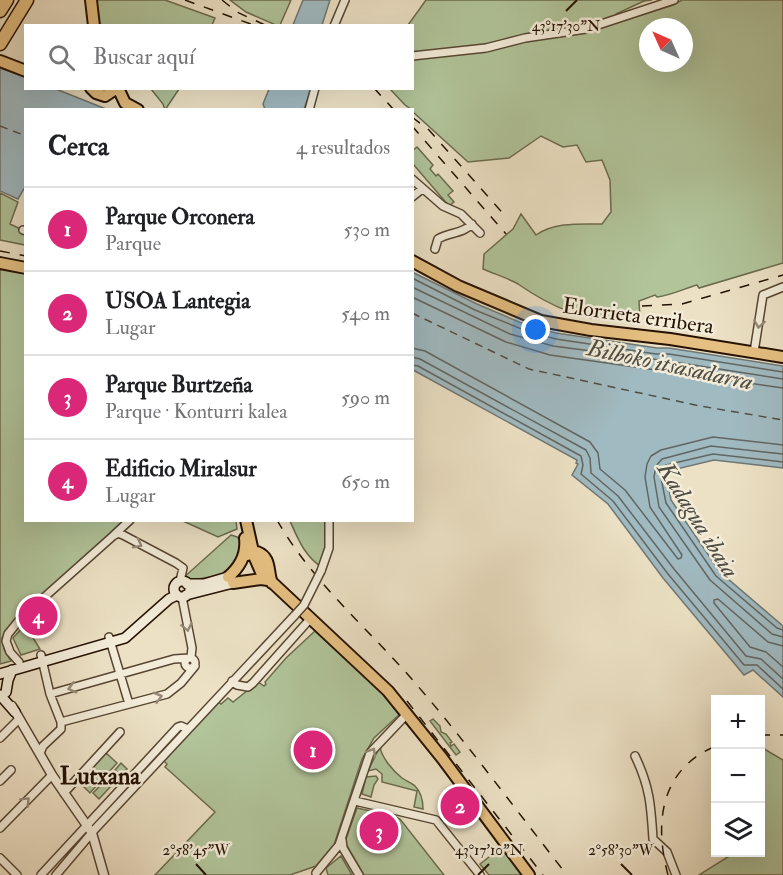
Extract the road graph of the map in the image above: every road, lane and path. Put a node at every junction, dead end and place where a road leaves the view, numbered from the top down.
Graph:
1 (7, 0) edge
2 (27, 0) edge
3 (91, 0) edge
4 (345, 0) edge
5 (674, 0) edge
6 (0, 11) edge
7 (94, 24) edge
8 (335, 24) edge
9 (0, 44) edge
10 (0, 54) edge
11 (414, 56) edge
12 (0, 61) edge
13 (24, 63) edge
14 (24, 70) edge
15 (93, 90) edge
16 (115, 90) edge
17 (119, 90) edge
18 (314, 90) edge
19 (105, 96) junction
20 (127, 108) edge
21 (134, 108) edge
22 (310, 108) edge
23 (414, 181) edge
24 (422, 189) junction
25 (414, 195) edge
26 (472, 224) junction
27 (480, 233) dead end
28 (435, 249) dead end
29 (414, 262) edge
30 (0, 263) edge
31 (24, 268) edge
32 (783, 287) edge
33 (754, 352) junction
34 (783, 357) edge
35 (128, 522) edge
36 (242, 522) edge
37 (246, 522) edge
38 (329, 522) edge
39 (113, 536) junction
40 (249, 555) junction
41 (230, 580) junction
42 (271, 582) junction
43 (181, 588) junction
44 (310, 619) junction
45 (110, 640) junction
46 (41, 658) junction
47 (190, 658) junction
48 (19, 662) junction
49 (0, 669) edge
50 (12, 670) junction
51 (0, 674) edge
52 (121, 674) junction
53 (0, 679) edge
54 (232, 681) junction
55 (3, 694) edge
56 (50, 694) junction
57 (129, 705) junction
58 (407, 714) junction
59 (17, 716) junction
60 (61, 722) junction
61 (188, 729) junction
62 (120, 732) dead end
63 (0, 738) edge
64 (39, 748) junction
65 (635, 756) dead end
66 (11, 770) dead end
67 (52, 775) junction
68 (0, 781) edge
69 (64, 793) junction
70 (354, 801) junction
71 (94, 817) junction
72 (99, 825) junction
73 (0, 828) edge
74 (90, 829) junction
75 (343, 834) junction
76 (346, 854) junction
77 (332, 855) junction
78 (0, 858) edge
79 (316, 874) edge
80 (17, 875) edge
81 (41, 875) edge
82 (56, 875) edge
83 (104, 875) edge
84 (359, 875) edge
85 (480, 875) edge
86 (529, 875) edge
87 (676, 875) edge

1 - 6 highway
2 - 9 highway
3 - 7 main road
4 - 8 street
5 - 11 street
10 - 13 main road
12 - 14 main road
15 - 19 main road
16 - 19 main road
17 - 21 main road
18 - 22 street
19 - 20 main road
23 - 24 street
24 - 25 street
24 - 26 street
26 - 27 street
26 - 28 street
29 - 33 main road, Elorrieta erribera
30 - 31 main road
32 -> 33 street
33 - 34 main road, Elorrieta erribera
35 - 39 street
36 - 40 main road
37 - 40 main road
38 - 54 street, bridge
39 -> 43 street
39 - 48 street
40 - 41 main road
40 - 42 main road
41 - 42 main road
41 - 43 main road
42 - 44 main road
43 - 45 main road
43 -> 47 street
44 - 54 street
44 - 58 main road
45 - 46 main road
45 - 52 street
46 - 48 main road
46 - 50 main road
46 - 56 street
47 - 52 street
57 -> 47 street
48 - 49 main road
50 - 51 main road
50 - 55 main road
52 -> 56 street
52 - 57 street
53 - 55 main road
54 - 61 street
55 - 59 main road
56 - 60 street
57 - 60 street
70 -> 58 street
58 - 86 main road
59 - 63 street
59 - 64 street
60 - 64 street
61 - 71 street
61 - 72 street
62 - 69 street
64 - 67 street
65 - 87 street
66 - 68 street
67 - 69 street
73 -> 67 street
69 - 74 street
70 - 75 street
70 - 85 street
71 - 72 street
71 - 74 street
72 - 74 street
74 - 81 street
74 - 82 street
74 - 83 street
75 - 76 street
75 - 77 street
76 - 77 street
76 - 84 street
77 - 79 street
78 - 80 street

